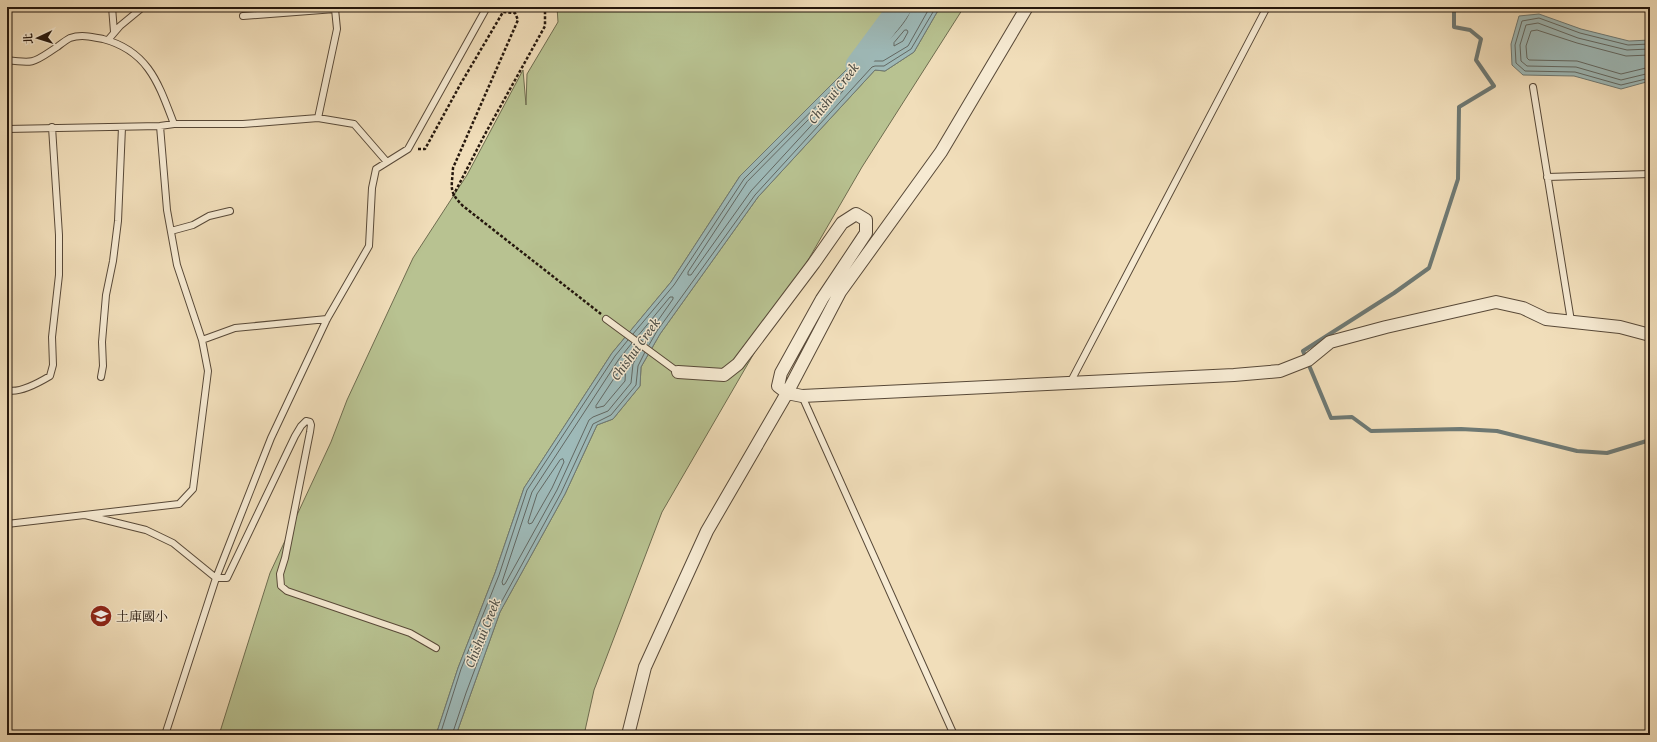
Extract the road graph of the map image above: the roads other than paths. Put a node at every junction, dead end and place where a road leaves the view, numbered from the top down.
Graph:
1 (112, 7) edge
2 (143, 7) edge
3 (488, 7) edge
4 (1027, 7) edge
5 (1267, 7) edge
6 (243, 16) dead end
7 (114, 32) junction
8 (108, 40) junction
9 (7, 60) edge
10 (1533, 87) dead end
11 (318, 118) junction
12 (174, 124) junction
13 (160, 126) junction
14 (52, 127) junction
15 (122, 127) junction
16 (7, 129) edge
17 (387, 162) junction
18 (1650, 174) edge
19 (1547, 177) junction
20 (230, 210) dead end
21 (171, 231) junction
22 (606, 318) road end
23 (327, 319) junction
24 (1571, 321) junction
25 (1650, 335) edge
26 (202, 340) junction
27 (678, 372) joint
28 (101, 377) dead end
29 (1070, 383) junction
30 (7, 390) edge
31 (787, 393) junction
32 (802, 396) junction
33 (85, 515) junction
34 (7, 524) edge
35 (216, 578) junction
36 (436, 648) dead end
37 (165, 735) edge
38 (628, 735) edge
39 (954, 735) edge

1 - 7 lane
2 - 7 lane
3 - 17 lane
4 - 31 street
5 - 29 lane
6 - 11 lane
7 - 8 lane
8 - 9 lane
8 - 12 lane
10 - 19 lane
11 - 12 lane
11 - 17 lane
12 - 13 lane
13 - 15 lane
13 - 21 lane
14 - 15 lane
14 - 16 lane
14 - 30 lane
15 - 28 lane
17 - 23 lane
18 - 19 lane
19 - 24 lane
20 - 21 lane
21 - 26 lane
22 - 27 lane
23 - 26 lane
23 - 35 lane
24 - 25 street
24 - 29 street
26 - 33 lane
27 - 31 street
29 - 32 street
31 - 32 street
31 - 38 street
32 - 39 lane
33 - 34 lane
33 - 35 lane
35 - 36 lane
35 - 37 lane

